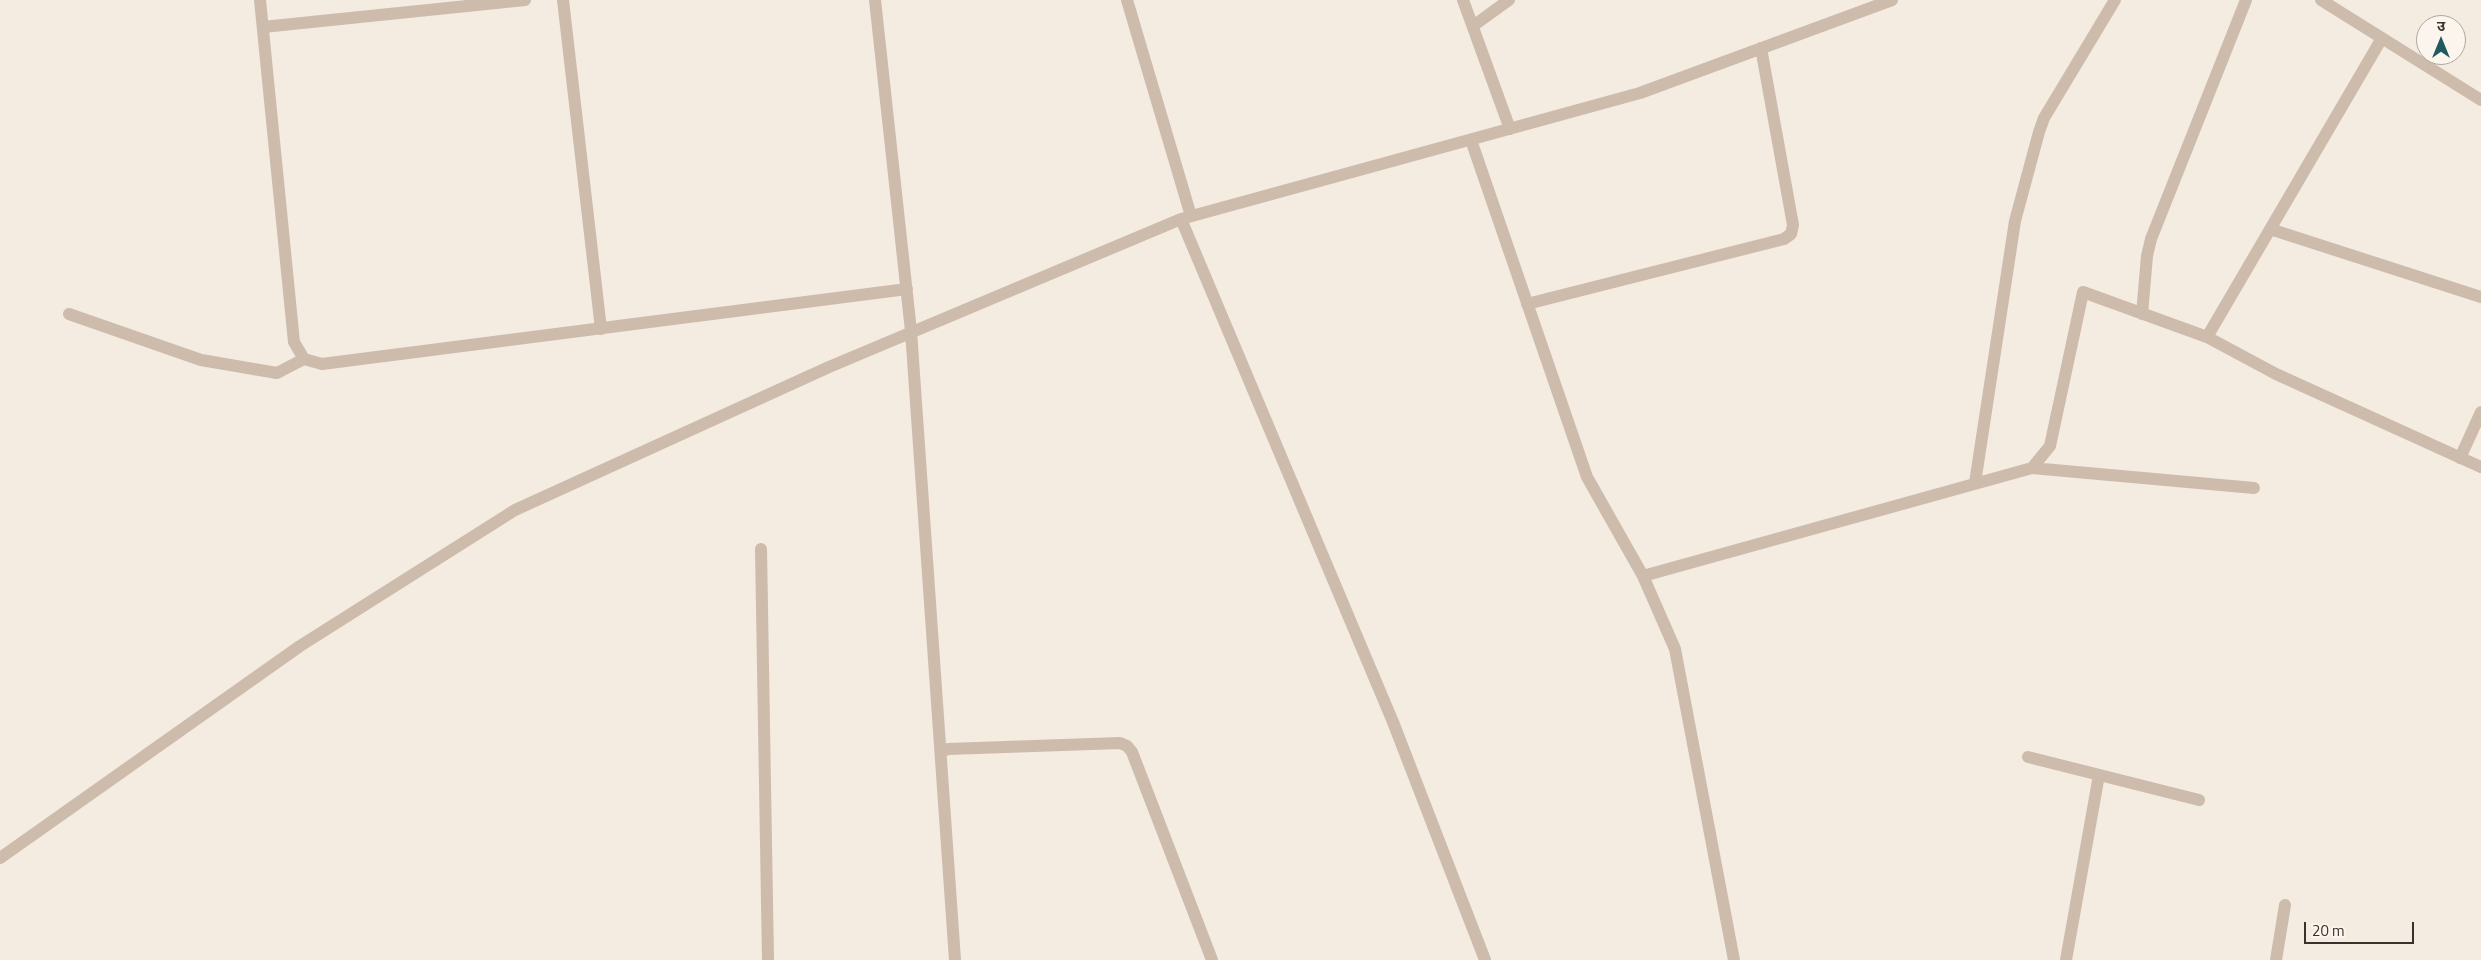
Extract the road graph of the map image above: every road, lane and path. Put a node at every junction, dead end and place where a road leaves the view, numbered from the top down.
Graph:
1 (260, 0) edge
2 (525, 0) edge
3 (563, 0) edge
4 (875, 0) edge
5 (1127, 0) edge
6 (1463, 0) edge
7 (1509, 0) edge
8 (1892, 0) edge
9 (2115, 0) edge
10 (2246, 0) edge
11 (2321, 0) edge
12 (1473, 26) junction
13 (263, 27) junction
14 (2382, 38) junction
15 (1761, 48) junction
16 (2481, 100) edge
17 (1510, 129) junction
18 (1471, 140) junction
19 (1186, 218) junction
20 (2270, 229) junction
21 (907, 289) junction
22 (2481, 297) edge
23 (1527, 304) junction
24 (69, 314) dead end
25 (2142, 314) junction
26 (601, 329) junction
27 (911, 331) junction
28 (2207, 337) junction
29 (304, 359) junction
30 (2481, 412) edge
31 (2460, 458) junction
32 (2481, 467) edge
33 (2032, 468) junction
34 (1975, 483) junction
35 (2254, 488) dead end
36 (762, 549) dead end
37 (1643, 576) junction
38 (941, 752) junction
39 (2028, 757) dead end
40 (2099, 775) junction
41 (2199, 800) dead end
42 (0, 858) edge
43 (2285, 905) dead end
44 (768, 960) edge
45 (955, 960) edge
46 (1212, 960) edge
47 (1485, 960) edge
48 (1734, 960) edge
49 (2066, 960) edge
50 (2276, 960) edge

1 - 13 street
2 - 13 street
3 - 26 street
4 - 21 street
5 - 19 street
6 - 12 street
7 - 12 street
8 - 15 street
9 - 34 street
10 - 25 street
11 - 14 street
12 - 17 street
13 - 29 street
14 - 16 street
14 - 20 street
15 - 17 street
15 - 23 street
17 - 18 street
18 - 19 street
18 - 23 street
19 - 27 street
19 - 47 street
20 - 22 street
20 - 28 street
21 - 26 street
21 - 27 street
23 - 37 street
24 - 29 street
25 - 28 street
25 - 33 street
26 - 29 street
27 - 38 street
27 - 42 street
28 - 31 street
30 - 31 street
31 - 32 street
33 - 34 street
33 - 35 street
34 - 37 street
36 - 44 street
37 - 48 street
38 - 45 street
38 - 46 street
39 - 40 street
40 - 41 street
40 - 49 street
43 - 50 street

